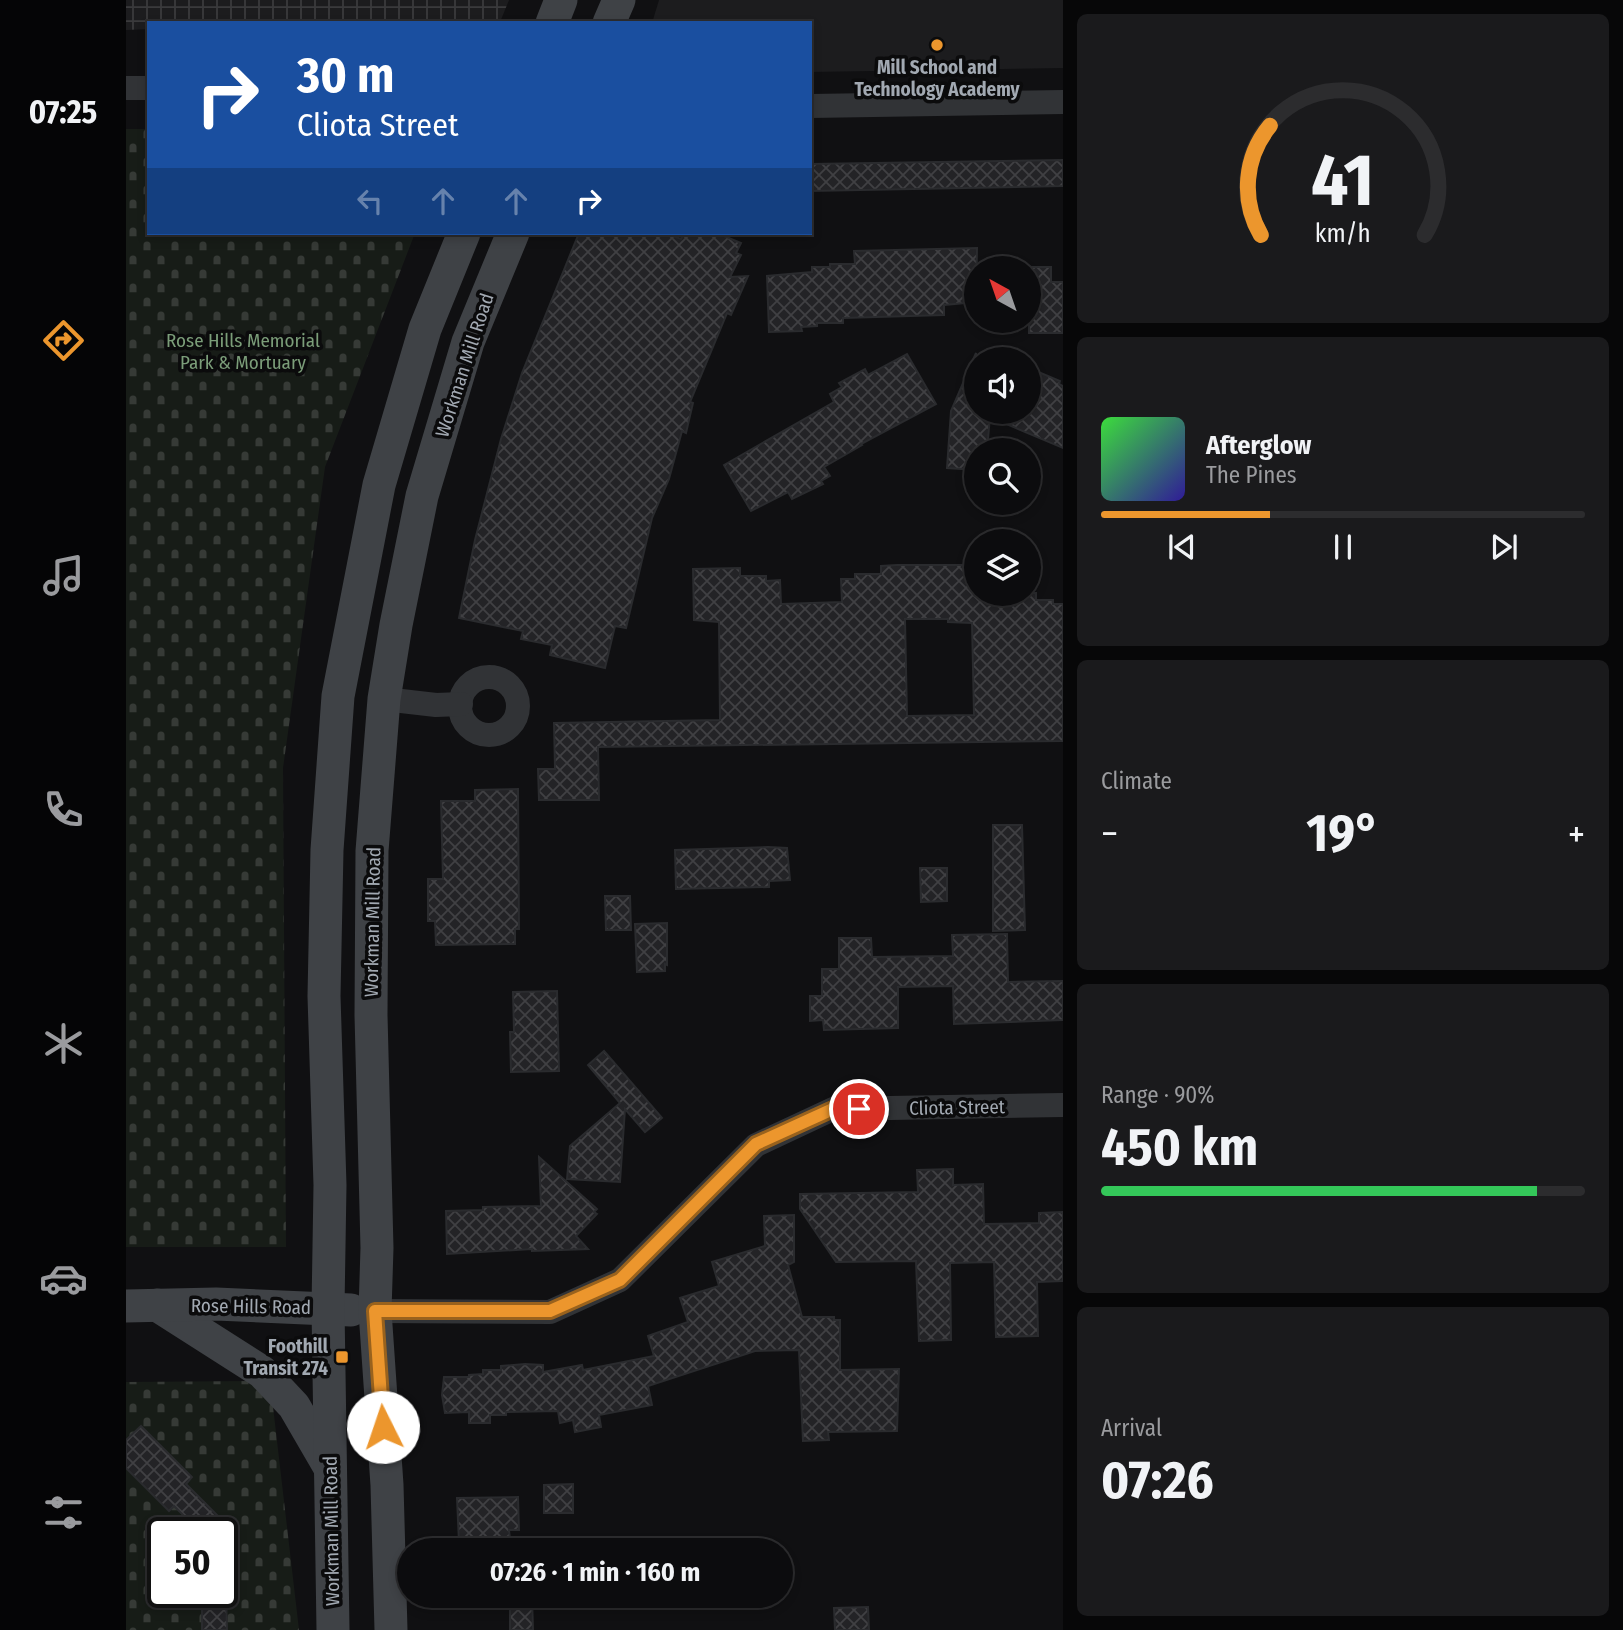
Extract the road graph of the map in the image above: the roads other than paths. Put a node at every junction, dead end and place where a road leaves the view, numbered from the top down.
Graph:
1 (561, 0) edge
2 (619, 0) edge
3 (553, 21) edge
4 (610, 21) edge
5 (126, 88) edge
6 (147, 88) edge
7 (1063, 102) edge
8 (812, 106) edge
9 (463, 235) edge
10 (512, 235) edge
11 (338, 696) junction
12 (384, 699) junction
13 (461, 704) dead end
14 (371, 962) junction
15 (1063, 1105) edge
16 (141, 1306) edge
17 (328, 1308) junction
18 (375, 1311) junction
19 (331, 1469) junction
20 (333, 1630) edge
21 (391, 1630) edge

1 - 3 main road
2 - 4 main road
5 - 6 street
7 - 8 street
9 - 11 main road, Workman Mill Road
10 - 12 main road, Workman Mill Road
11 - 14 main road
11 - 17 main road, Workman Mill Road
12 - 13 street
12 - 14 main road, Workman Mill Road
14 - 18 main road, Workman Mill Road
15 - 18 street, Cliota Street
16 - 17 main road, Rose Hills Road
16 - 19 main road
17 - 18 main road, Rose Hills Road
17 - 19 main road, Workman Mill Road
18 - 21 main road, Workman Mill Road
19 - 20 main road, Workman Mill Road

